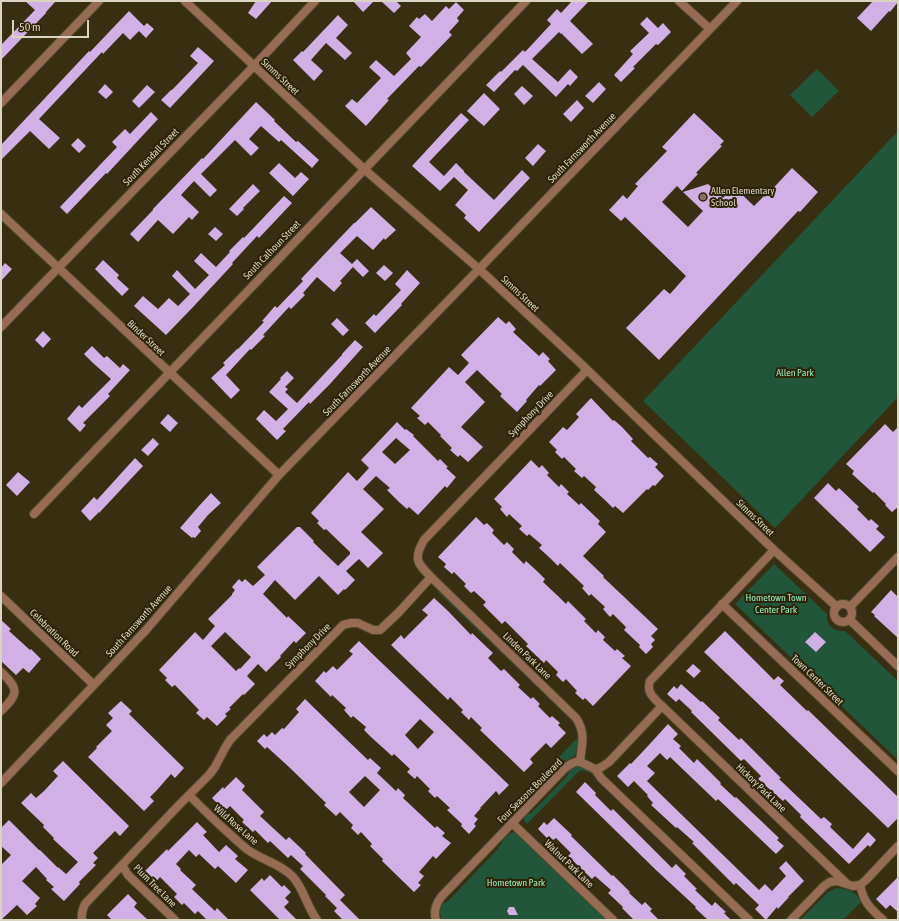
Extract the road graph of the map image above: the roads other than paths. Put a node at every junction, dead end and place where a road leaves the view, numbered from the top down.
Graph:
1 (99, 1) edge
2 (185, 1) edge
3 (315, 1) edge
4 (526, 1) edge
5 (679, 1) edge
6 (737, 1) edge
7 (710, 29) junction
8 (254, 66) junction
9 (1, 103) edge
10 (364, 169) junction
11 (1, 214) edge
12 (58, 268) junction
13 (479, 270) junction
14 (1, 327) edge
15 (587, 370) junction
16 (169, 372) junction
17 (279, 475) junction
18 (34, 514) dead end
19 (774, 550) junction
20 (898, 557) edge
21 (431, 577) junction
22 (1, 596) edge
23 (722, 604) junction
24 (837, 607) junction
25 (850, 607) junction
26 (850, 620) junction
27 (898, 666) edge
28 (1, 672) edge
29 (94, 685) junction
30 (662, 706) junction
31 (1, 711) edge
32 (580, 762) junction
33 (595, 769) junction
34 (898, 771) edge
35 (1, 783) edge
36 (189, 795) junction
37 (512, 823) junction
38 (898, 846) edge
39 (122, 865) junction
40 (847, 884) junction
41 (860, 885) junction
42 (82, 920) edge
43 (174, 920) edge
44 (317, 920) edge
45 (436, 920) edge
46 (613, 920) edge
47 (749, 920) edge
48 (791, 920) edge
49 (883, 920) edge

1 - 9 street
2 - 8 street, Simms Street
3 - 8 street, South Kendall Street
4 - 10 street, South Calhoun Street
5 - 7 street
6 - 7 street, South Farnsworth Avenue
7 - 13 street, South Farnsworth Avenue
8 - 10 street, Simms Street
8 - 12 street, South Kendall Street
10 - 13 street, Simms Street
10 - 16 street, South Calhoun Street
11 - 12 street, Binder Street
12 - 14 street, South Kendall Street
12 - 16 street, Binder Street
13 - 15 street, Simms Street
13 - 17 street, South Farnsworth Avenue
15 - 19 street, Simms Street
15 - 21 street, Symphony Drive
16 - 17 street, Binder Street
16 - 18 street, South Calhoun Street
17 - 29 street, South Farnsworth Avenue
19 - 23 street
19 - 24 street, Simms Street
20 - 25 street
21 - 32 street, Linden Park Lane
21 - 36 street, Symphony Drive
22 - 29 street, Celebration Road
23 - 30 street
23 - 34 street, Town Center Street
24 - 25 street
24 - 26 street
25 - 26 street
26 - 27 street
28 - 31 street
29 - 35 street, South Farnsworth Avenue
30 - 33 street
30 - 40 street, Hickory Park Lane
32 - 33 street
32 - 37 street, Four Seasons Boulevard
33 - 47 street
36 - 39 street, Symphony Drive
36 - 44 street, Wild Rose Lane
37 - 45 street, Four Seasons Boulevard
37 - 46 street, Walnut Park Lane
38 - 41 street
39 - 42 street, Symphony Drive
39 - 43 street, Plum Tree Lane
40 - 41 street
40 - 48 street
41 - 49 street

